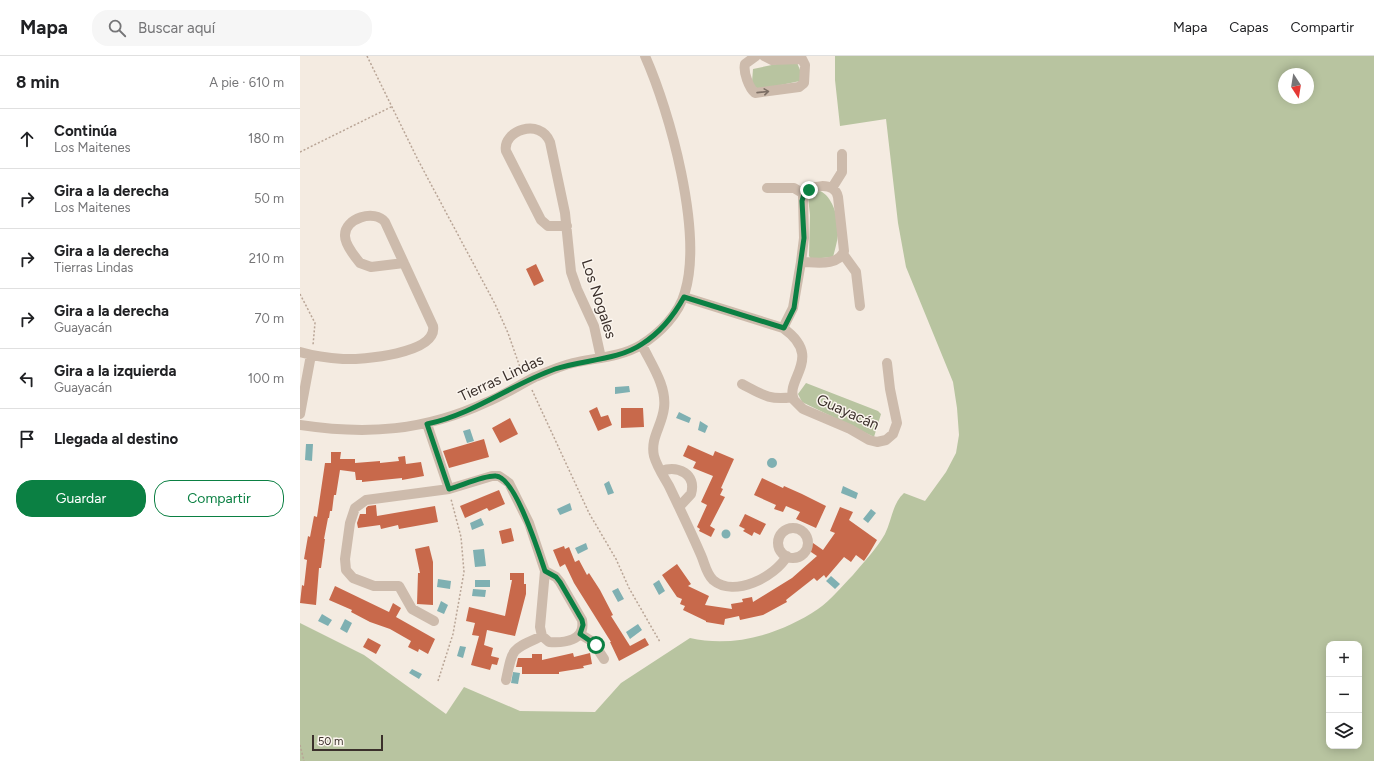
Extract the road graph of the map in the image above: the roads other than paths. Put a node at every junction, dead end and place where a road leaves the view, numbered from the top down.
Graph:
1 (645, 56) edge
2 (756, 56) edge
3 (764, 56) edge
4 (842, 154) dead end
5 (767, 188) dead end
6 (832, 188) junction
7 (804, 194) junction
8 (567, 226) junction
9 (842, 254) junction
10 (801, 262) junction
11 (404, 263) junction
12 (684, 297) junction
13 (860, 306) dead end
14 (784, 328) junction
15 (642, 345) junction
16 (300, 352) edge
17 (311, 355) junction
18 (601, 358) junction
19 (887, 362) dead end
20 (742, 384) dead end
21 (792, 397) junction
22 (300, 414) edge
23 (427, 424) junction
24 (300, 425) edge
25 (661, 471) junction
26 (449, 489) junction
27 (679, 507) junction
28 (787, 556) dead end
29 (545, 571) junction
30 (434, 621) dead end
31 (580, 634) junction
32 (542, 636) junction
33 (604, 659) dead end
34 (506, 680) dead end

1 - 12 street, Tierras Lindas
2 -> 3 street
4 - 6 street
5 - 7 street
6 - 7 street
6 - 9 street
7 - 10 street
8 - 8 street, Los Nogales
8 - 18 street, Los Nogales
9 - 10 street
9 - 13 street
10 - 14 street
11 - 11 street
11 - 17 street
12 - 14 street
12 - 15 street, Tierras Lindas
14 - 21 street
15 - 18 street, Tierras Lindas
15 - 25 street
16 - 17 street
17 - 22 street
18 - 23 street, Tierras Lindas
19 - 21 street, Guayacán
20 - 21 street
23 - 24 street, Tierras Lindas
23 - 26 street
25 - 27 street
25 - 27 street
26 - 29 street
26 - 30 street
27 - 28 street
29 - 31 street
29 - 32 street
31 - 32 street
31 - 33 street
32 - 34 street

